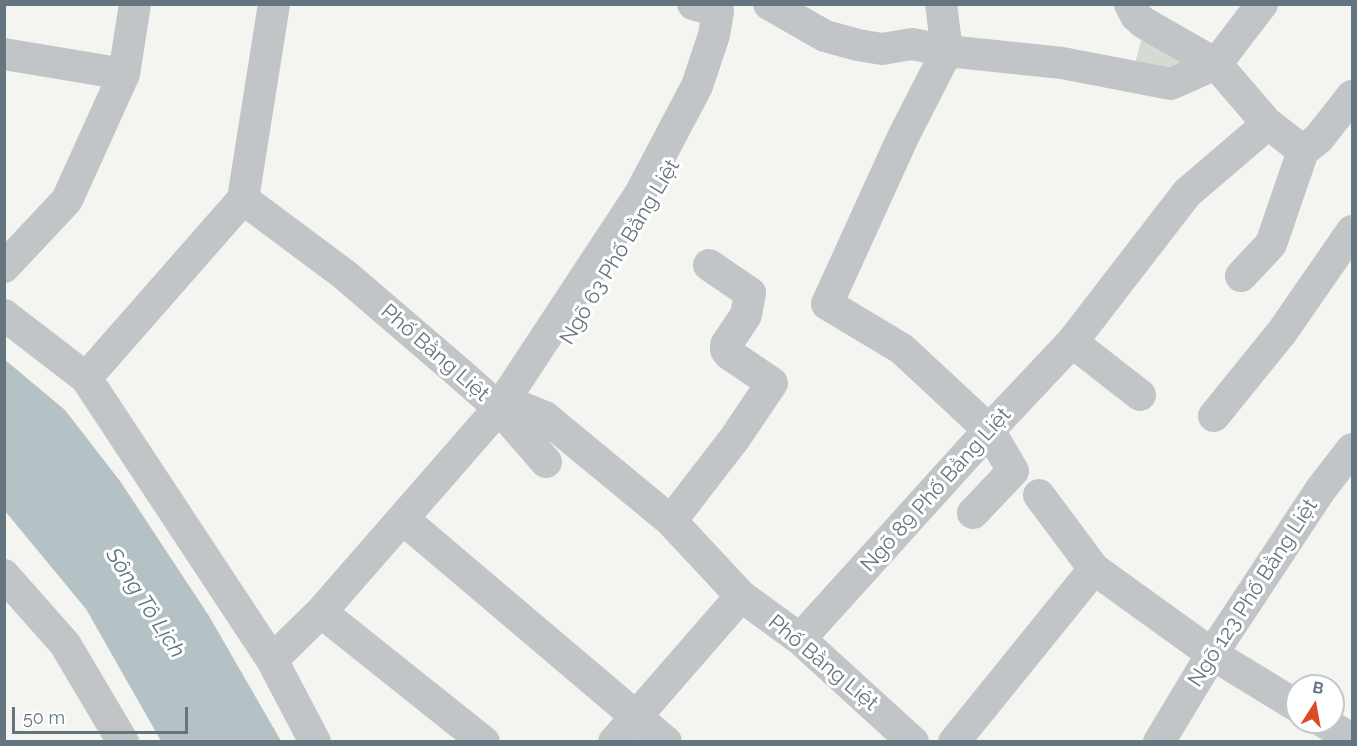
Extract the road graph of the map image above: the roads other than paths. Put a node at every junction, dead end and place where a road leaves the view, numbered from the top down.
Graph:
1 (135, 4) edge
2 (274, 4) edge
3 (769, 4) edge
4 (941, 4) edge
5 (1130, 4) edge
6 (1262, 4) edge
7 (713, 6) edge
8 (947, 51) junction
9 (4, 54) edge
10 (1215, 64) junction
11 (124, 74) junction
12 (713, 93) dead end
13 (1353, 96) edge
14 (1266, 122) junction
15 (1303, 151) junction
16 (243, 199) junction
17 (1353, 231) edge
18 (709, 265) dead end
19 (4, 267) edge
20 (1241, 276) dead end
21 (4, 315) edge
22 (1072, 342) junction
23 (86, 378) junction
24 (1140, 395) dead end
25 (511, 408) junction
26 (1214, 416) dead end
27 (989, 430) junction
28 (1353, 449) edge
29 (546, 462) dead end
30 (1040, 495) dead end
31 (973, 513) dead end
32 (403, 519) junction
33 (671, 521) junction
34 (1094, 569) junction
35 (4, 575) edge
36 (741, 596) junction
37 (321, 612) junction
38 (801, 639) junction
39 (1212, 654) junction
40 (272, 660) junction
41 (1285, 699) edge
42 (872, 703) junction
43 (636, 715) junction
44 (123, 741) edge
45 (315, 741) edge
46 (484, 741) edge
47 (614, 741) edge
48 (666, 741) edge
49 (913, 741) edge
50 (936, 741) edge
51 (954, 741) edge
52 (1158, 741) edge

1 - 11 street
2 - 16 street
3 - 8 street
4 - 8 street
5 - 10 street
6 - 10 street
7 - 25 street
8 - 10 street
8 - 27 street
9 - 11 street
10 - 14 street
11 - 19 street
12 - 25 street, Ngõ 63 Phố Bằng Liệt
13 - 15 street
14 - 15 street
14 - 22 street, Ngõ 89 Phố Bằng Liệt
15 - 20 street
16 - 23 street
16 - 25 street, Phố Bằng Liệt
17 - 26 street
18 - 33 street
21 - 23 street
22 - 24 street
22 - 27 street, Ngõ 89 Phố Bằng Liệt
23 - 40 street
25 - 29 street
25 - 32 street
25 - 33 street, Phố Bằng Liệt
27 - 31 street
27 - 38 street, Ngõ 89 Phố Bằng Liệt
28 - 39 street, Ngõ 123 Phố Bằng Liệt
30 - 34 street
32 - 37 street
32 - 43 street
33 - 36 street, Phố Bằng Liệt
34 - 39 street
34 - 51 street
35 - 44 street
36 - 38 street, Phố Bằng Liệt
36 - 43 street
37 - 40 street
37 - 46 street
38 - 42 street, Phố Bằng Liệt
39 - 41 street
39 - 52 street, Ngõ 123 Phố Bằng Liệt
40 - 45 street
42 - 49 street, Phố Bằng Liệt
42 - 50 street
43 - 47 street
43 - 48 street

